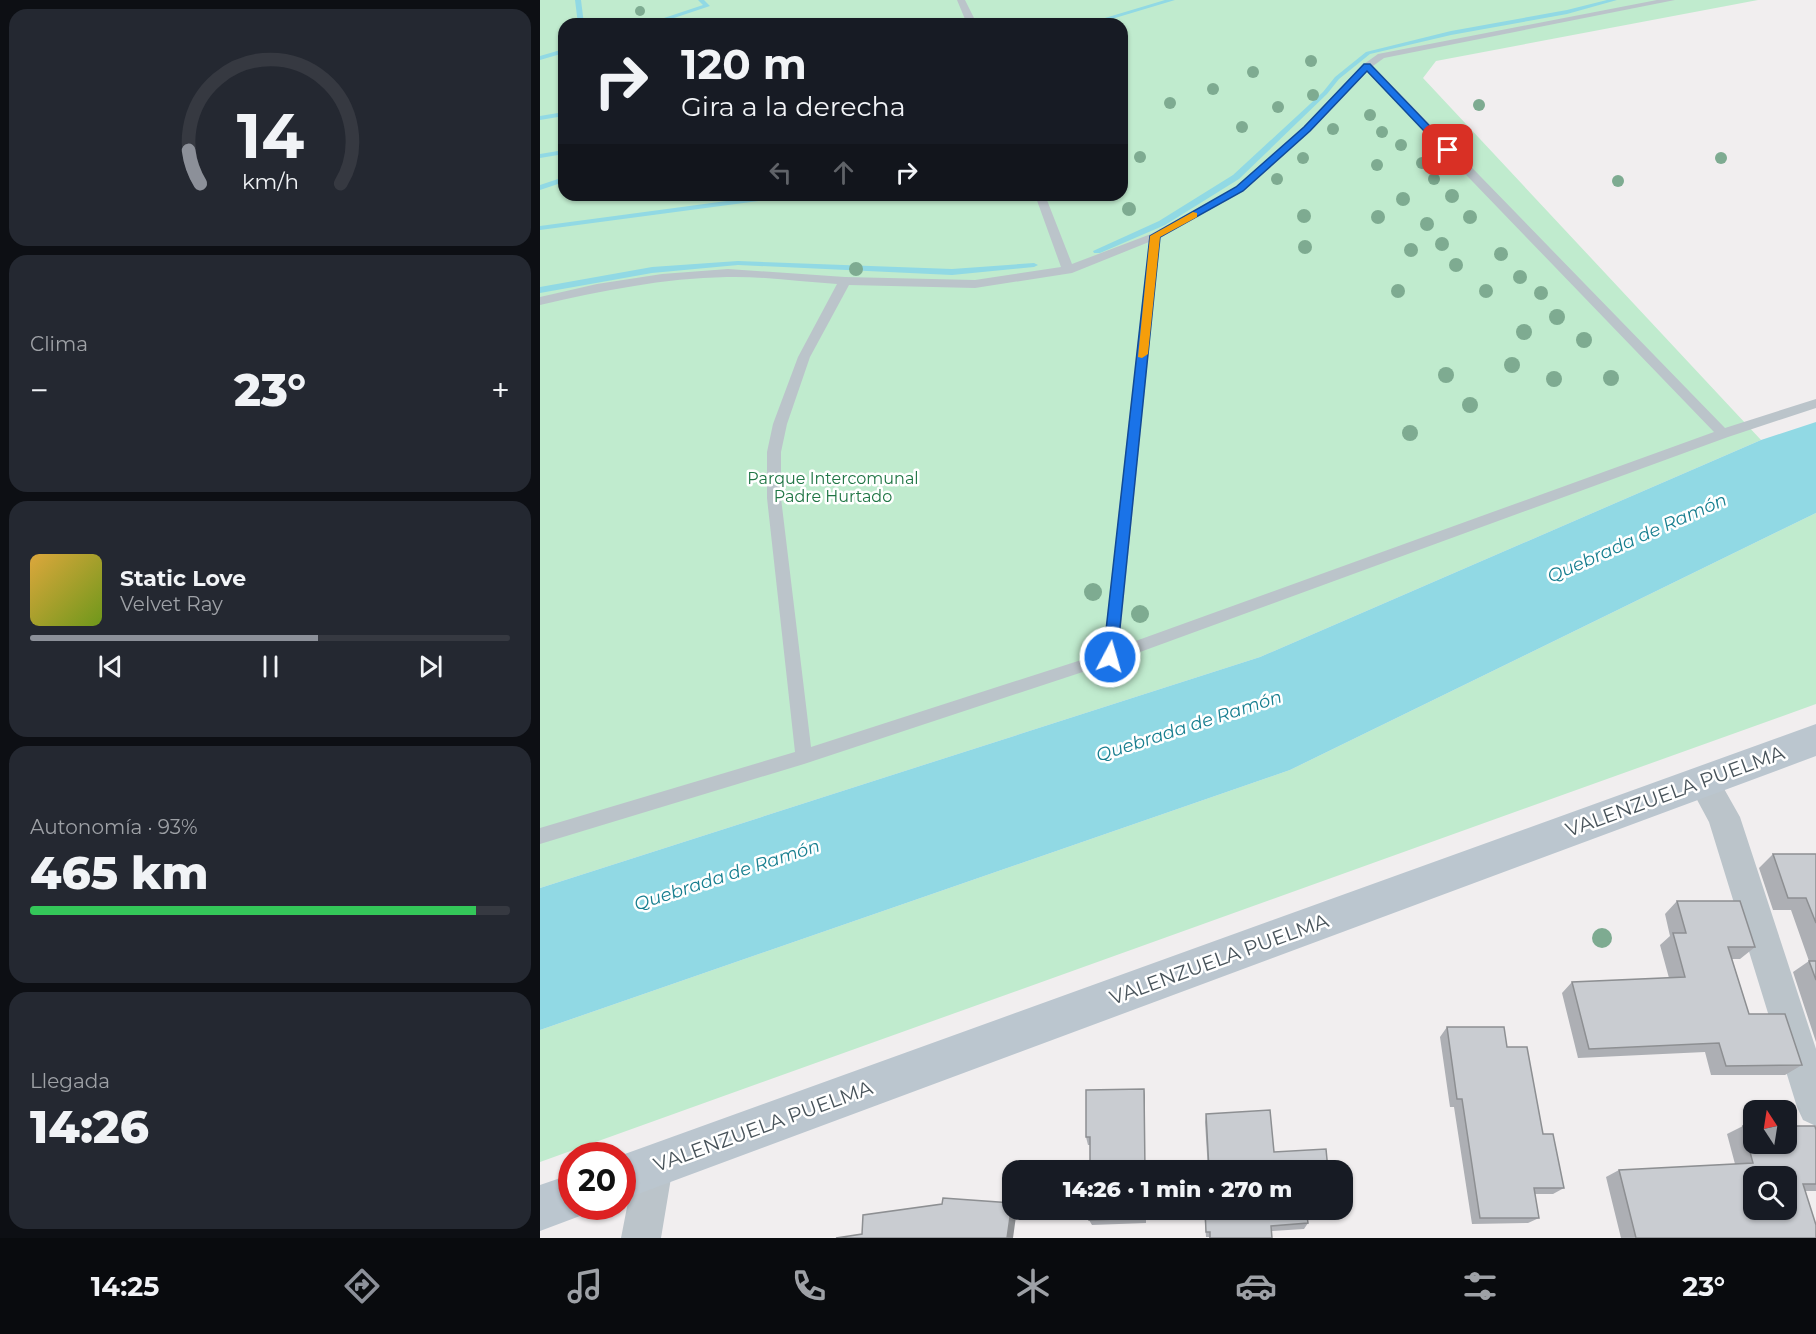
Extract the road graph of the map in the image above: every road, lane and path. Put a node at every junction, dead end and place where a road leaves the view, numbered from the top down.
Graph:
1 (961, 0) edge
2 (1671, 0) edge
3 (1623, 4) edge
4 (969, 18) edge
5 (1367, 66) junction
6 (1042, 201) edge
7 (1155, 236) junction
8 (1068, 270) junction
9 (845, 281) junction
10 (540, 300) edge
11 (1816, 403) edge
12 (1723, 434) junction
13 (1110, 657) junction
14 (1816, 740) edge
15 (804, 757) junction
16 (1703, 781) junction
17 (540, 836) edge
18 (1816, 1107) edge
19 (638, 1172) edge
20 (558, 1202) edge
21 (540, 1208) edge
22 (641, 1238) edge

1 - 4 lane
2 - 3 lane
3 - 5 lane
5 - 7 lane
5 - 12 lane
6 - 8 lane
7 - 8 lane
7 - 13 lane
8 - 9 lane
9 - 10 lane
9 - 15 lane
11 - 12 lane
12 - 13 lane
13 - 15 lane
14 - 16 main road, VALENZUELA PUELMA
15 - 17 lane
16 - 18 street
16 - 19 main road, VALENZUELA PUELMA
19 - 22 street
20 - 21 main road

